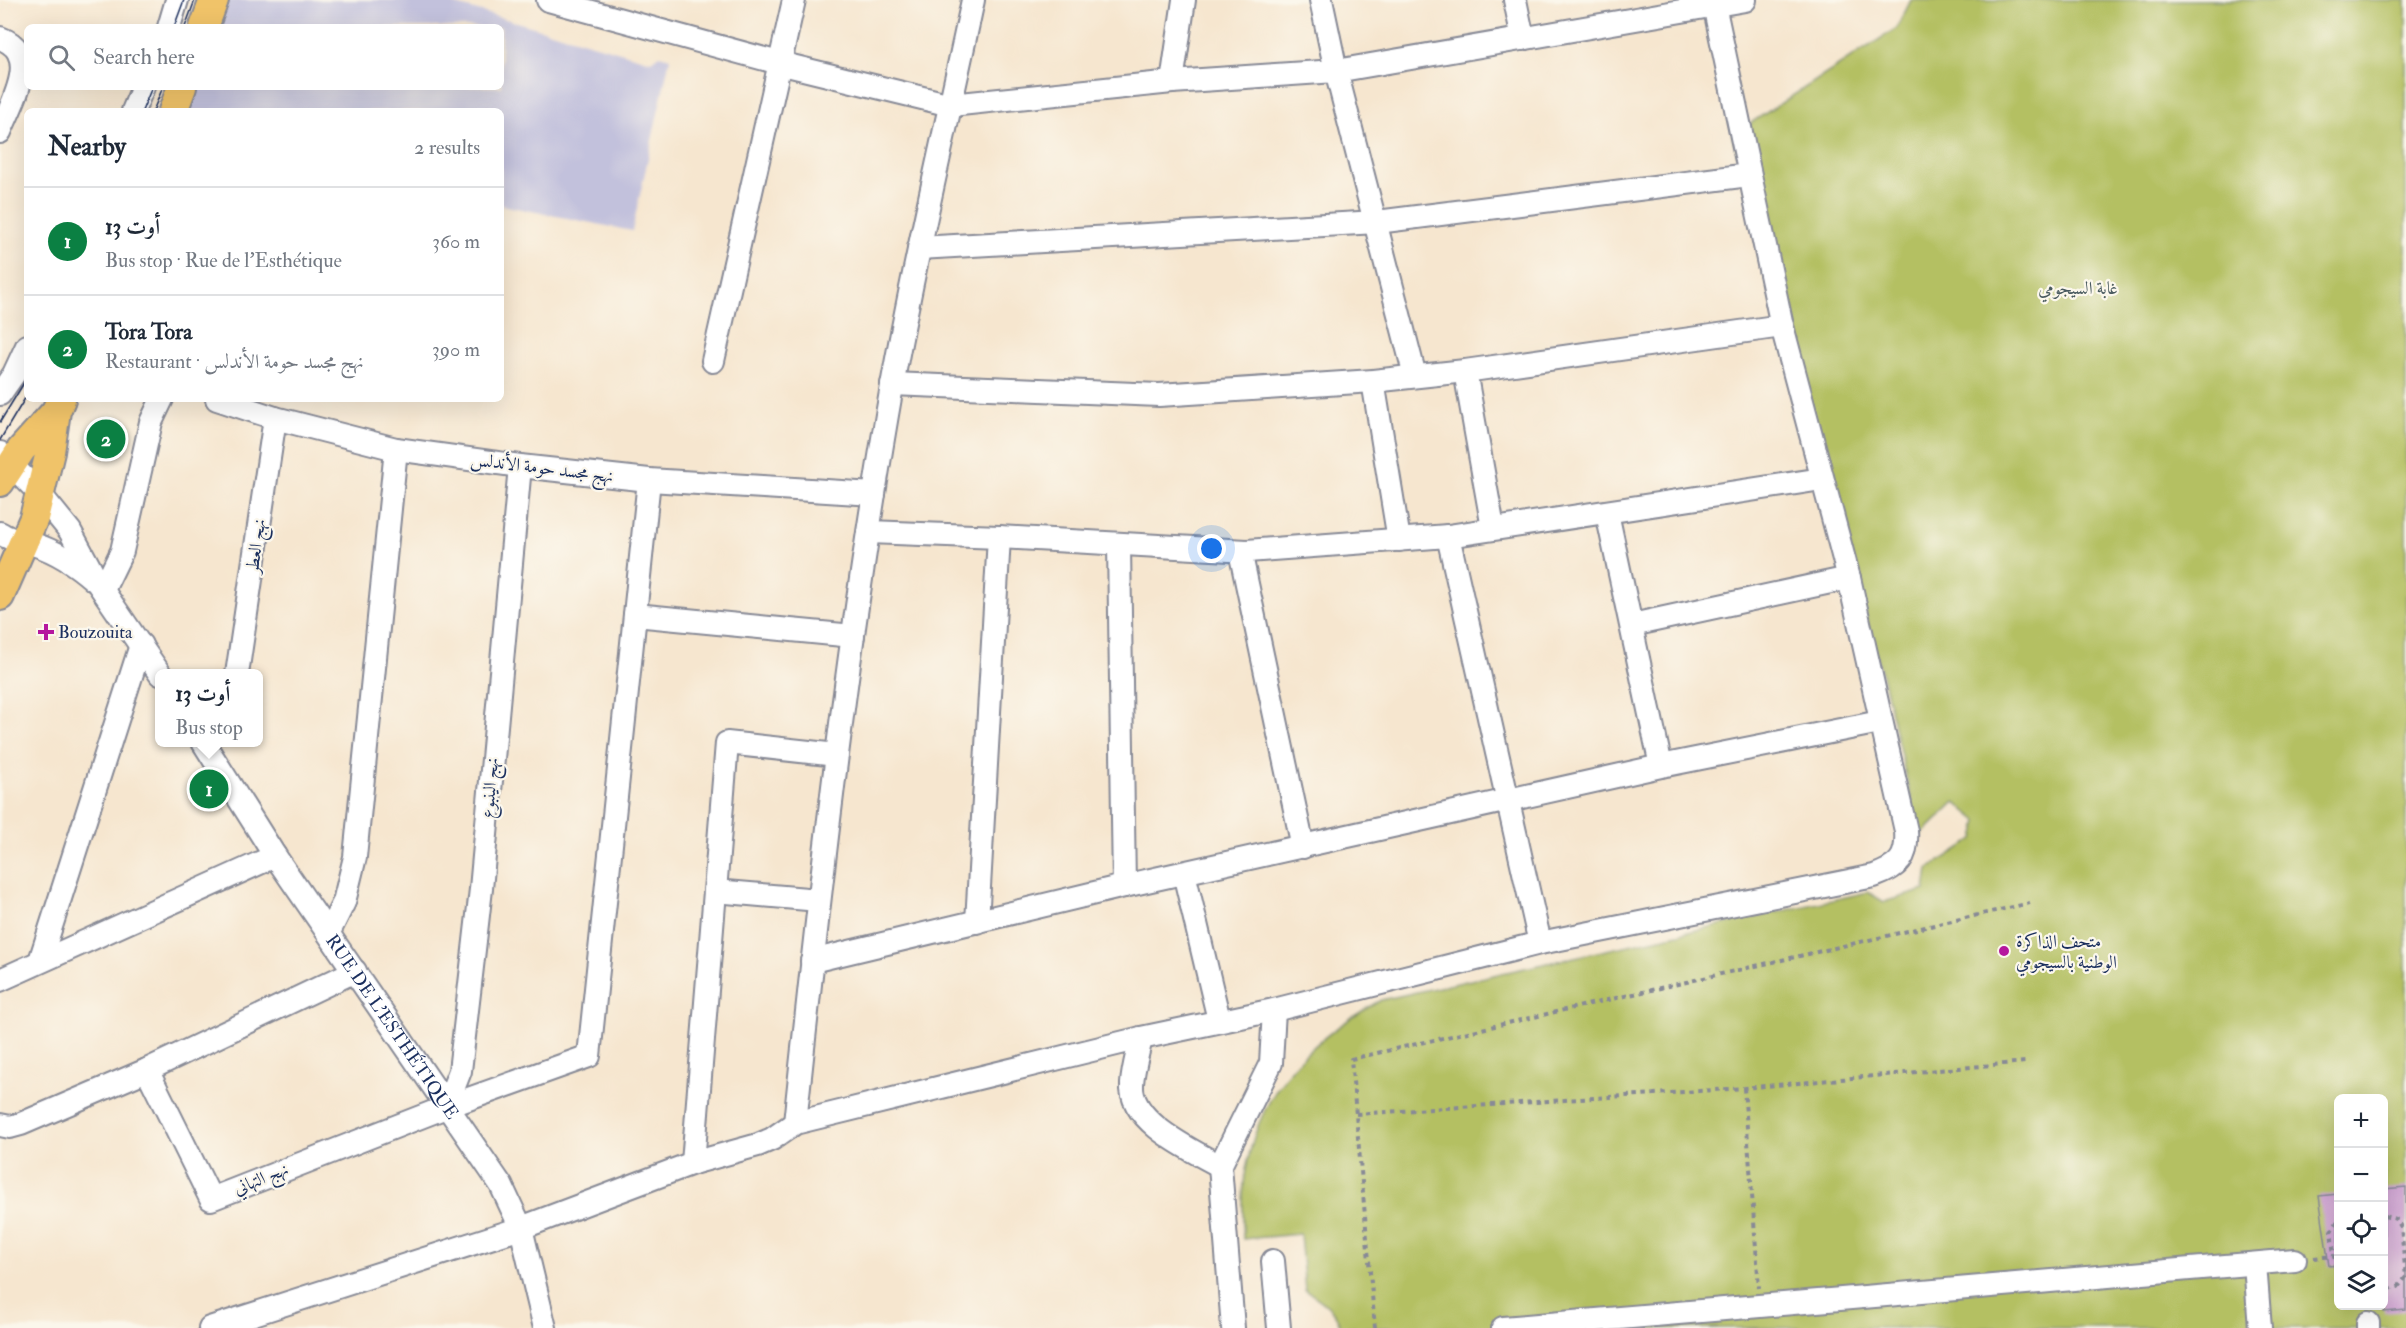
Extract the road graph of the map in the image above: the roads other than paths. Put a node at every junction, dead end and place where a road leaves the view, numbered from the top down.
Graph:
1 (158, 0) edge
2 (177, 0) edge
3 (214, 0) edge
4 (548, 0) edge
5 (794, 0) edge
6 (973, 0) edge
7 (1184, 0) edge
8 (1321, 0) edge
9 (1515, 0) edge
10 (1745, 0) edge
11 (1714, 3) edge
12 (596, 7) edge
13 (170, 24) edge
14 (170, 24) edge
15 (205, 24) edge
16 (0, 38) edge
17 (1523, 39) junction
18 (779, 63) junction
19 (1336, 71) junction
20 (1172, 82) junction
21 (142, 90) edge
22 (181, 90) edge
23 (951, 105) junction
24 (134, 108) edge
25 (174, 108) edge
26 (0, 132) edge
27 (1749, 175) junction
28 (1377, 222) junction
29 (919, 248) junction
30 (1782, 326) junction
31 (24, 352) edge
32 (713, 361) dead end
33 (1465, 371) junction
34 (1415, 376) junction
35 (1373, 381) junction
36 (892, 384) junction
37 (0, 394) edge
38 (161, 402) edge
39 (226, 402) edge
40 (58, 405) edge
41 (275, 418) junction
42 (396, 449) junction
43 (520, 466) junction
44 (4, 467) edge
45 (650, 480) junction
46 (1822, 480) junction
47 (40, 494) junction
48 (874, 494) junction
49 (1607, 513) junction
50 (1493, 528) junction
51 (869, 532) junction
52 (1448, 536) junction
53 (999, 537) junction
54 (12, 538) edge
55 (1399, 540) junction
56 (1119, 545) junction
57 (1240, 551) junction
58 (1849, 578) junction
59 (101, 588) junction
60 (0, 596) edge
61 (635, 615) junction
62 (1632, 624) junction
63 (853, 636) junction
64 (141, 645) junction
65 (156, 669) edge
66 (238, 669) edge
67 (1881, 722) junction
68 (206, 747) edge
69 (837, 755) junction
70 (1661, 766) junction
71 (1507, 802) junction
72 (1303, 847) junction
73 (275, 856) junction
74 (1184, 873) junction
75 (1124, 886) junction
76 (715, 891) junction
77 (819, 900) junction
78 (977, 922) junction
79 (329, 932) junction
80 (1540, 943) junction
81 (40, 961) junction
82 (812, 961) junction
83 (355, 971) junction
84 (0, 980) edge
85 (1274, 1010) junction
86 (1219, 1020) junction
87 (1141, 1038) junction
88 (147, 1070) junction
89 (446, 1107) junction
90 (795, 1123) junction
91 (0, 1125) edge
92 (693, 1163) junction
93 (1220, 1166) junction
94 (521, 1228) junction
95 (2295, 1260) dead end
96 (1273, 1261) dead end
97 (2255, 1264) junction
98 (210, 1328) edge
99 (545, 1328) edge
100 (1233, 1328) edge
101 (1279, 1328) edge
102 (1503, 1328) edge
103 (2260, 1328) edge

1 - 13 street
2 - 14 street
3 - 15 main road
4 - 12 street
5 - 18 street
6 - 23 street
7 - 20 street
8 - 19 street
9 - 17 street
10 - 11 street
11 - 17 street
11 - 27 street
12 - 18 street
16 - 26 street
17 - 19 street
18 - 23 street
18 - 32 street
19 - 20 street
19 - 28 street
20 - 23 street
21 - 24 street
22 - 25 main road
23 - 29 street
27 - 28 street
27 - 30 street
28 - 29 street
28 - 34 street
29 - 36 street
30 - 33 street
30 - 46 street
31 - 37 street
33 - 34 street
33 - 50 street
34 - 35 street
35 - 36 street
35 - 55 street
36 - 48 street
38 - 59 street
39 - 41 street, نهج مجسد حومة الأندلس
40 - 44 main road
40 - 47 main road
41 - 42 street, نهج مجسد حومة الأندلس
41 - 66 street, نهج العطر
42 - 43 street, نهج مجسد حومة الأندلس
42 - 79 street
43 - 45 street, نهج مجسد حومة الأندلس
43 - 89 street, نهج الينبوع
44 - 47 street
45 - 48 street, نهج مجسد حومة الأندلس
45 - 61 street
46 - 49 street
46 - 58 street
47 - 54 main road
47 - 59 street
48 - 51 street
49 - 50 street
49 - 62 street
50 - 52 street
51 - 53 street
51 - 63 street
52 - 55 street
52 - 71 street
53 - 56 street
53 - 78 street
54 - 59 street
54 - 60 main road
55 - 57 street
56 - 57 street
56 - 75 street
57 - 72 street
58 - 62 street
58 - 67 street
59 - 64 street
61 - 63 street
61 - 89 street
62 - 70 street
63 - 69 street
64 - 65 street
64 - 81 street
67 - 70 street
67 - 80 street
68 - 73 street, RUE DE L'ESTHÉTIQUE
69 - 76 street
69 - 77 street
70 - 71 street
71 - 72 street
71 - 80 street
72 - 74 street
73 - 79 street, RUE DE L'ESTHÉTIQUE
73 - 81 street
74 - 75 street
74 - 86 street
75 - 78 street
76 - 77 street
76 - 92 street
77 - 82 street
78 - 82 street
79 - 83 street, RUE DE L'ESTHÉTIQUE
80 - 85 street
81 - 84 street
82 - 90 street
83 - 88 street
83 - 89 street, RUE DE L'ESTHÉTIQUE
85 - 86 street
85 - 93 street
86 - 87 street
87 - 90 street
87 - 93 street
88 - 89 street, نهج التهاني
88 - 91 street
89 - 94 street, RUE DE L'ESTHÉTIQUE
90 - 92 street
92 - 94 street
93 - 100 street
94 - 98 street
94 - 99 street, RUE DE L'ESTHÉTIQUE
95 - 97 street
96 - 101 street
97 - 102 street
97 - 103 street

